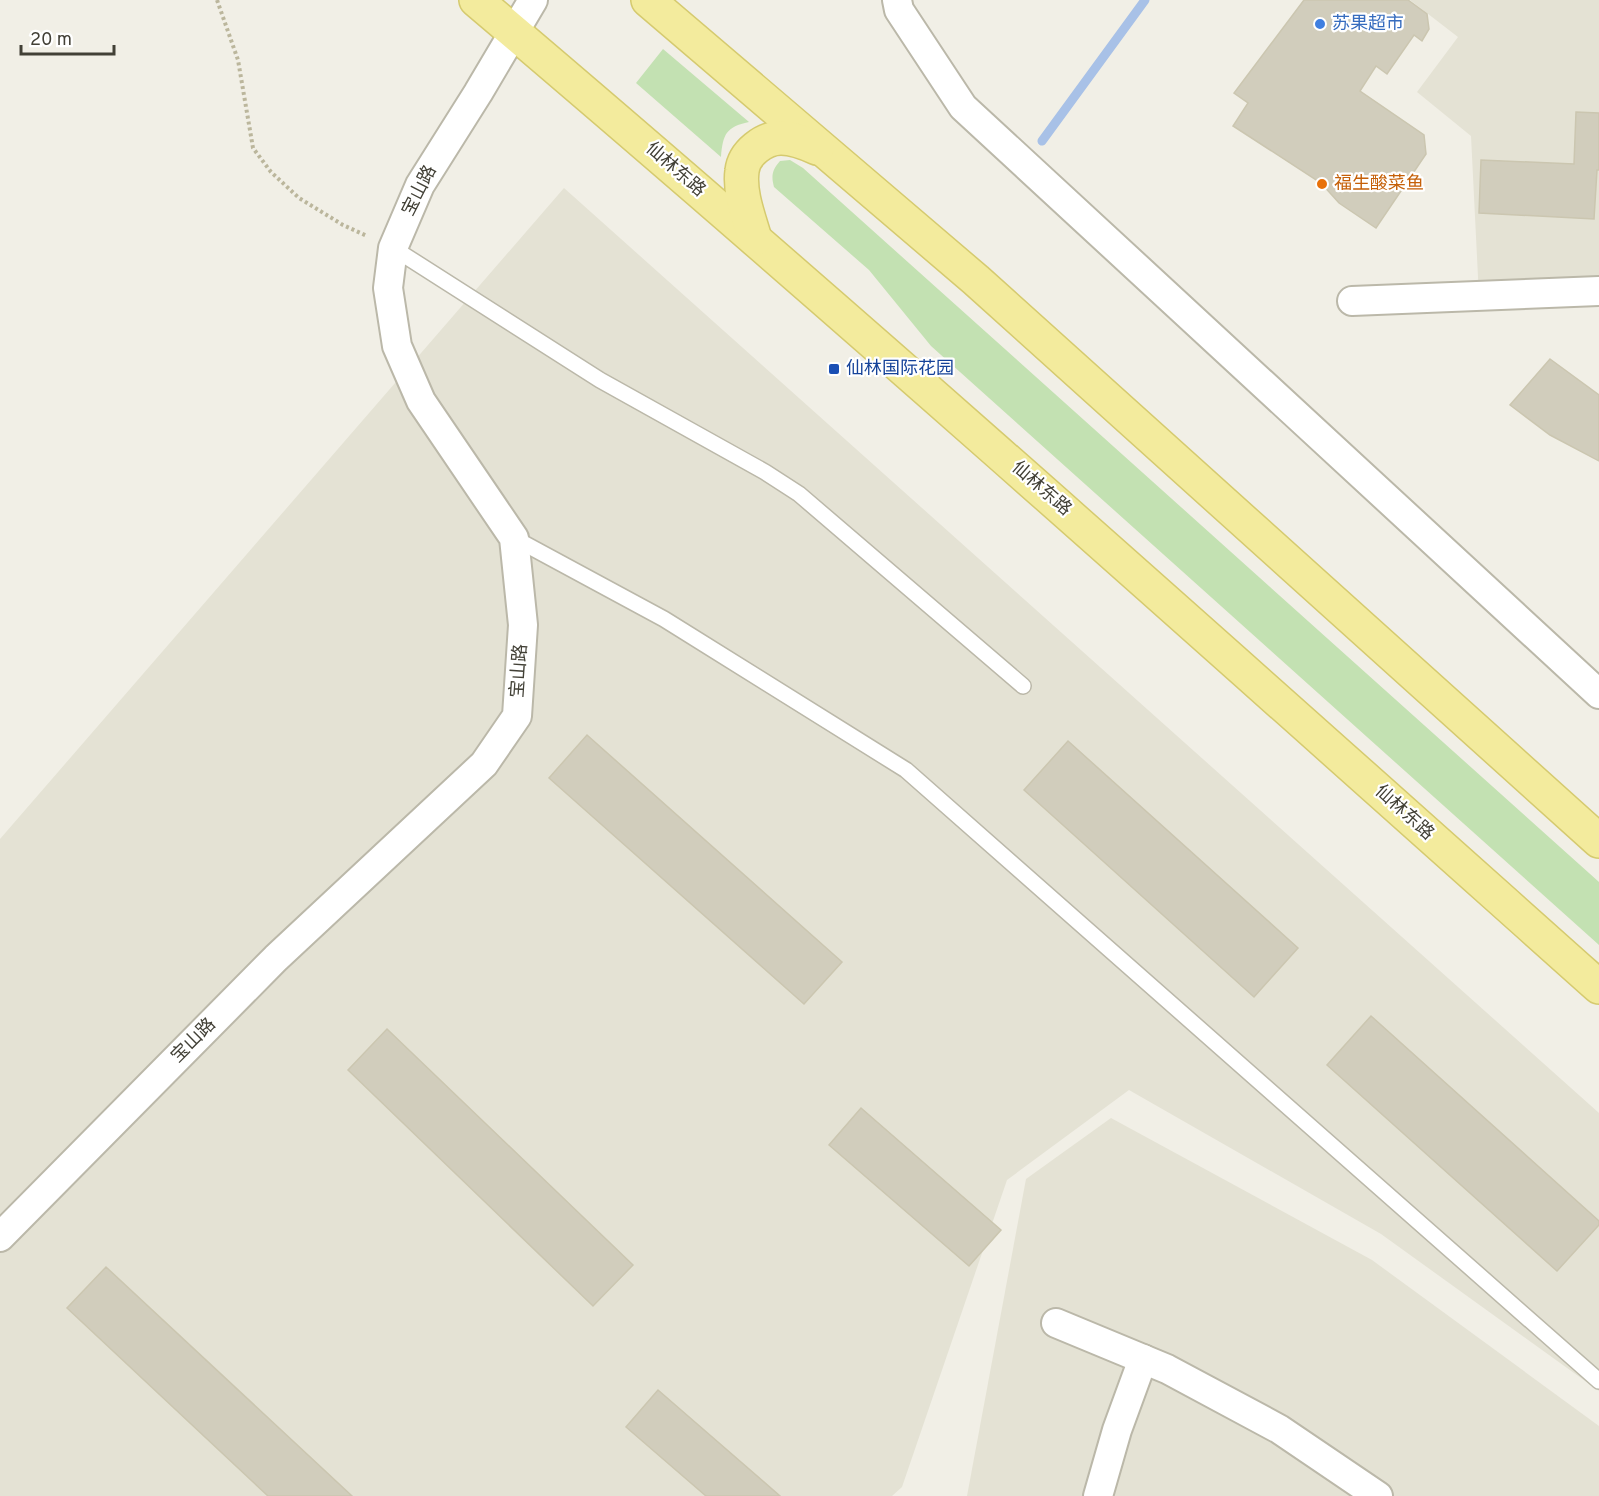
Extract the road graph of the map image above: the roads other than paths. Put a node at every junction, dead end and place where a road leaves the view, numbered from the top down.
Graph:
1 (476, 0) edge
2 (533, 0) edge
3 (648, 0) edge
4 (897, 0) edge
5 (514, 32) junction
6 (824, 151) junction
7 (754, 239) junction
8 (393, 248) junction
9 (1599, 291) edge
10 (1352, 301) dead end
11 (514, 538) junction
12 (1023, 686) dead end
13 (1599, 694) edge
14 (1599, 841) edge
15 (1599, 987) edge
16 (0, 1237) edge
17 (1056, 1323) dead end
18 (1143, 1359) junction
19 (1599, 1381) edge
20 (1098, 1496) edge
21 (1378, 1496) edge

1 - 5 main road, 仙林东路
2 - 5 street, 宝山路
3 - 6 main road
4 - 13 street
5 - 7 main road, 仙林东路
5 - 8 street, 宝山路
6 - 7 main road
6 - 14 main road
7 - 15 main road, 仙林东路
8 - 11 street, 宝山路
8 - 12 lane
9 - 10 street
11 - 16 street, 宝山路
11 - 19 lane
17 - 18 street
18 - 20 street
18 - 21 street

